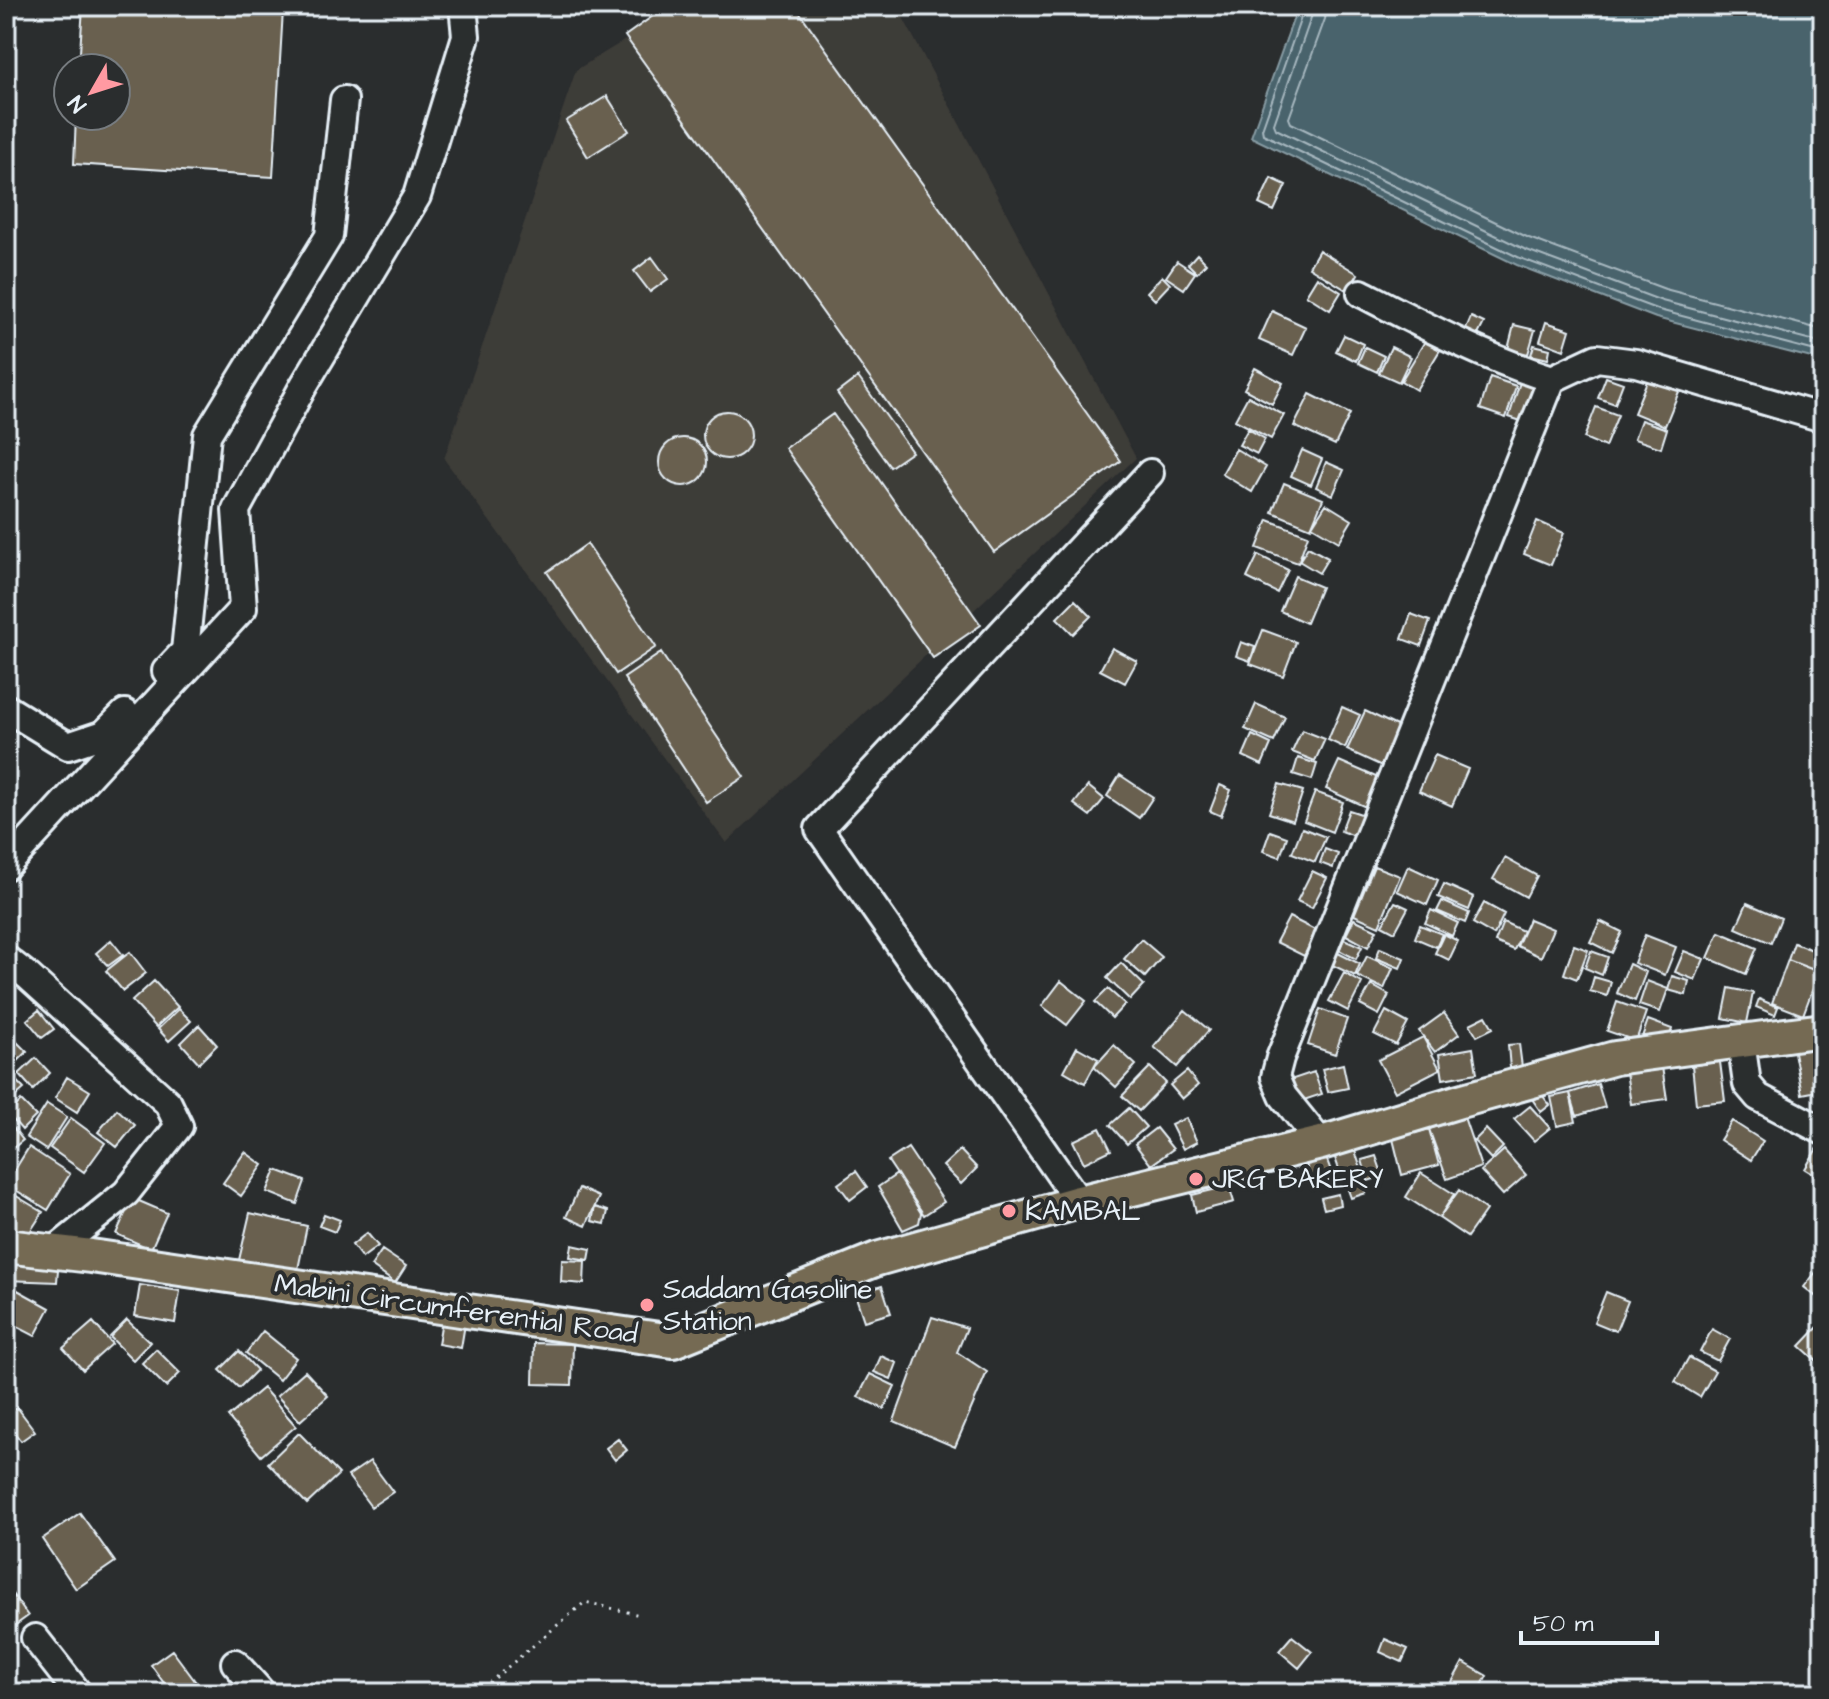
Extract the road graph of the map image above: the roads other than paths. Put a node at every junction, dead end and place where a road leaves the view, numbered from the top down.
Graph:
1 (463, 6) edge
2 (344, 100) dead end
3 (1361, 293) dead end
4 (1552, 379) junction
5 (1823, 418) edge
6 (1150, 473) dead end
7 (6, 708) edge
8 (6, 866) edge
9 (6, 959) edge
10 (1823, 1030) edge
11 (1741, 1041) junction
12 (1823, 1131) edge
13 (1321, 1143) junction
14 (1079, 1202) junction
15 (6, 1246) edge
16 (54, 1251) junction
17 (35, 1638) dead end
18 (235, 1663) dead end
19 (78, 1693) edge
20 (262, 1693) edge

1 - 8 street
2 - 7 street
3 - 4 street
4 - 5 street
4 - 13 street
6 - 14 street
9 - 16 street
10 - 11 main road, Mabini Circumferential Road
11 - 12 street
11 - 13 main road, Mabini Circumferential Road
13 - 14 main road, Mabini Circumferential Road
14 - 16 main road, Mabini Circumferential Road
15 - 16 main road, Mabini Circumferential Road
17 - 19 street
18 - 20 street

